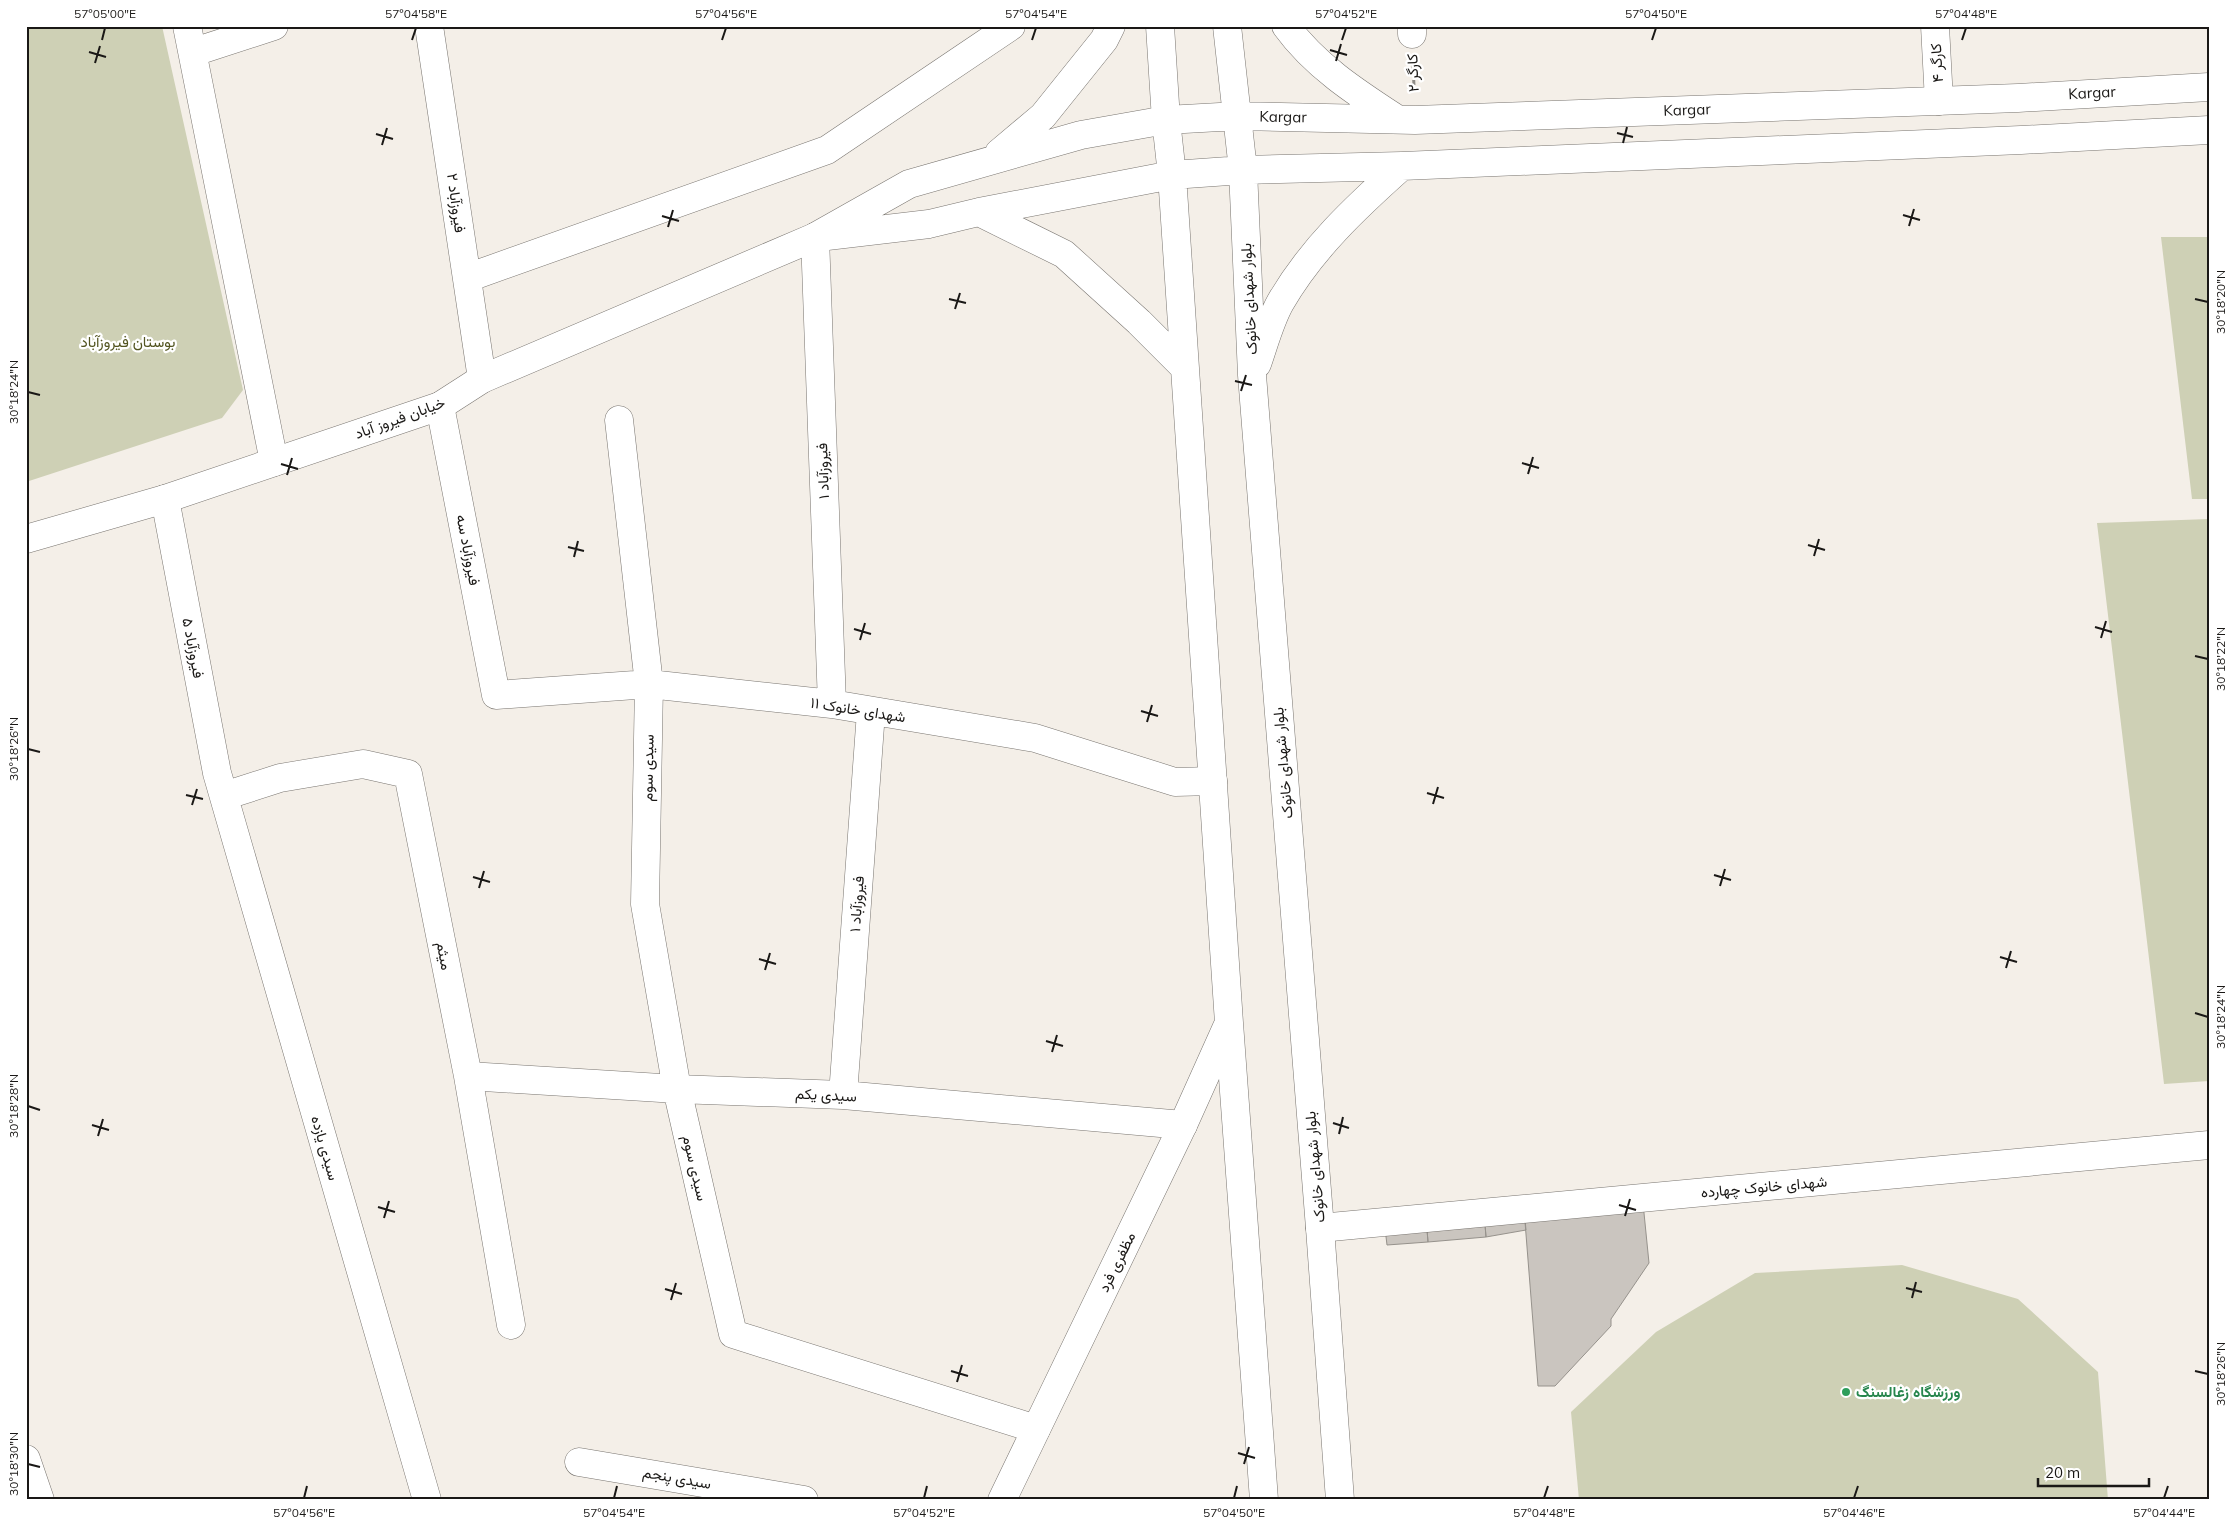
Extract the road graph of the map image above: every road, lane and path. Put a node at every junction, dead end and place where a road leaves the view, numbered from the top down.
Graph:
1 (187, 26) edge
2 (274, 26) edge
3 (429, 26) edge
4 (1011, 26) edge
5 (1111, 26) edge
6 (1160, 26) edge
7 (1227, 26) edge
8 (1286, 26) edge
9 (1935, 26) edge
10 (1412, 30) edge
11 (194, 52) junction
12 (2209, 87) edge
13 (1939, 100) junction
14 (1238, 116) junction
15 (1166, 120) junction
16 (1406, 120) junction
17 (2209, 130) edge
18 (992, 159) junction
19 (1402, 166) junction
20 (1242, 170) junction
21 (1172, 175) junction
22 (979, 212) junction
23 (814, 237) junction
24 (467, 278) junction
25 (1185, 368) junction
26 (1252, 374) junction
27 (482, 379) junction
28 (440, 406) junction
29 (619, 420) dead end
30 (274, 462) junction
31 (165, 499) junction
32 (26, 539) edge
33 (649, 684) junction
34 (496, 695) joint
35 (832, 704) junction
36 (871, 712) junction
37 (1213, 781) junction
38 (224, 796) junction
39 (1229, 1023) junction
40 (468, 1076) junction
41 (677, 1090) junction
42 (843, 1095) junction
43 (1183, 1125) junction
44 (2209, 1145) edge
45 (1320, 1228) junction
46 (510, 1325) dead end
47 (1036, 1429) junction
48 (26, 1459) edge
49 (579, 1462) dead end
50 (40, 1500) edge
51 (426, 1500) edge
52 (804, 1500) edge
53 (1002, 1500) edge
54 (1264, 1500) edge
55 (1340, 1500) edge

1 - 11 street
2 - 11 street
3 - 24 street, فیروزآباد ۲
4 - 24 street
5 - 18 street
6 - 15 street
7 - 14 street, بلوار شهدای خانوک
8 - 16 street
9 - 13 street, کارگر ۴
10 - 16 path, کارگر ۲
11 - 30 street
12 - 13 street, Kargar
13 - 16 street, Kargar
14 - 15 street, Kargar
14 - 16 street, Kargar
14 - 20 street, بلوار شهدای خانوک
15 - 18 street, Kargar
15 - 21 street
17 - 19 street
18 - 23 street, Kargar
19 - 20 street
19 - 26 street
20 - 21 street
20 - 26 street, بلوار شهدای خانوک
21 - 22 street
21 - 25 street
22 - 23 street
22 - 25 street
23 - 27 street, خیابان فیروز آباد
23 - 35 street, فیروزآباد ۱
24 - 27 street, فیروزآباد ۲
25 - 37 street
26 - 45 street, بلوار شهدای خانوک
27 - 28 street, خیابان فیروز آباد
28 - 30 street, خیابان فیروز آباد
28 - 34 street, فیروزآباد سه
29 - 33 street, سیدی سوم
30 - 31 street, خیابان فیروز آباد
31 - 32 street, خیابان فیروز آباد
31 - 38 street, فیروزآباد ۵
33 - 34 street, شهدای خانوک ۱۱
33 - 35 street, شهدای خانوک ۱۱
33 - 41 street, سیدی سوم
35 - 36 street, شهدای خانوک ۱۱
36 - 37 street, شهدای خانوک ۱۱
36 - 42 street, فیروزآباد ۱
37 - 39 street
38 - 40 street, میثم
38 - 51 street, سیدی یازده
39 - 43 street, مظفری فرد
39 - 54 street
40 - 41 street, سیدی یکم
40 - 46 street, میثم
41 - 42 street, سیدی یکم
41 - 47 street, سیدی سوم
42 - 43 street, سیدی یکم
43 - 47 street, مظفری فرد
44 - 45 street, شهدای خانوک چهارده
45 - 55 street, بلوار شهدای خانوک
47 - 53 street, مظفری فرد
48 - 50 street
49 - 52 street, سیدی پنجم

